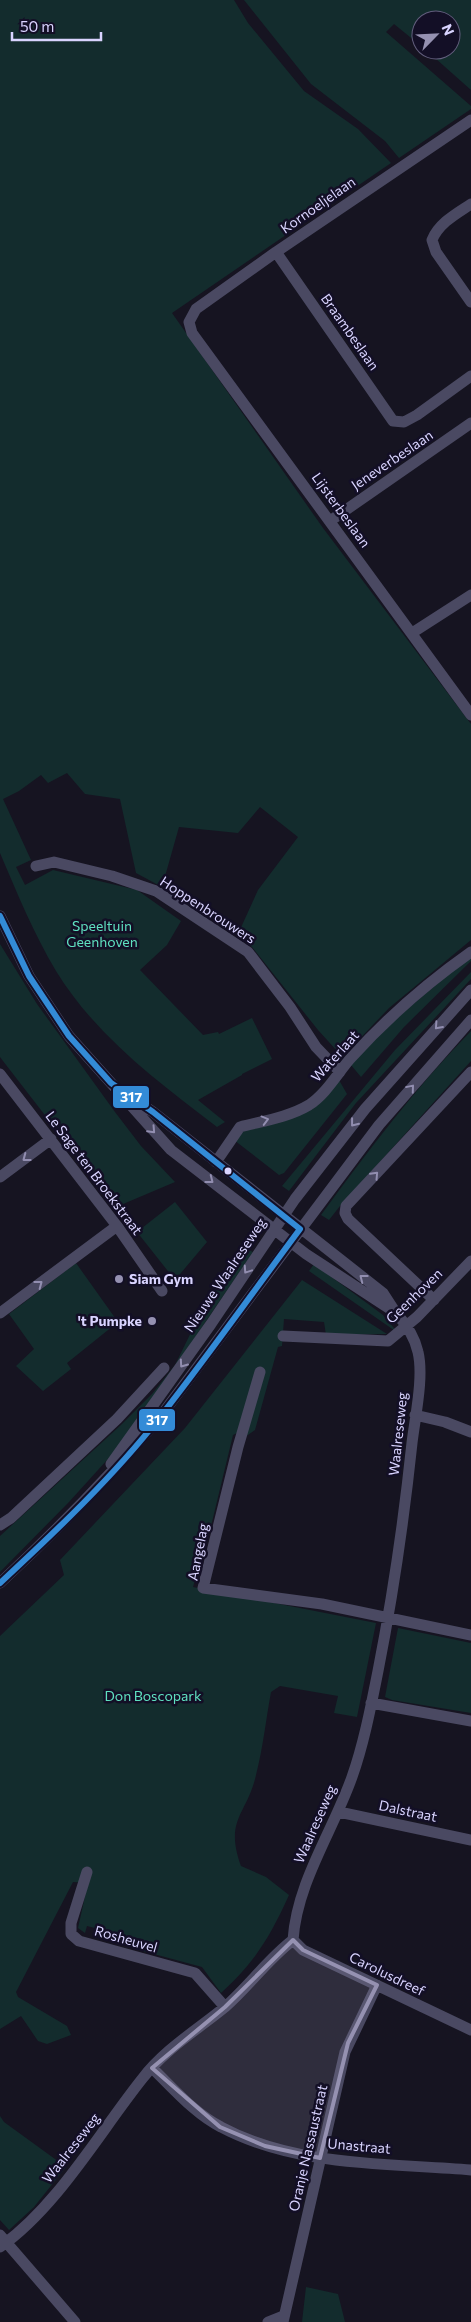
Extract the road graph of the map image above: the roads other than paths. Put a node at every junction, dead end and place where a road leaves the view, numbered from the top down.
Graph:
1 (471, 120) edge
2 (471, 204) edge
3 (276, 252) junction
4 (471, 302) edge
5 (189, 322) joint
6 (471, 376) edge
7 (404, 422) joint
8 (471, 423) edge
9 (330, 520) junction
10 (471, 595) edge
11 (412, 633) junction
12 (471, 715) edge
13 (36, 866) dead end
14 (0, 916) edge
15 (471, 952) edge
16 (471, 990) edge
17 (471, 1020) edge
18 (340, 1072) junction
19 (471, 1072) edge
20 (0, 1074) edge
21 (111, 1083) junction
22 (52, 1139) junction
23 (216, 1162) junction
24 (0, 1177) edge
25 (284, 1215) junction
26 (117, 1226) junction
27 (273, 1229) junction
28 (300, 1229) junction
29 (290, 1242) junction
30 (471, 1261) edge
31 (162, 1291) dead end
32 (434, 1300) junction
33 (0, 1313) edge
34 (396, 1313) junction
35 (407, 1325) junction
36 (283, 1336) dead end
37 (164, 1368) dead end
38 (260, 1372) dead end
39 (416, 1415) junction
40 (471, 1432) edge
41 (91, 1492) junction
42 (0, 1524) edge
43 (0, 1583) edge
44 (388, 1618) junction
45 (471, 1635) edge
46 (371, 1703) junction
47 (471, 1721) edge
48 (339, 1812) junction
49 (471, 1840) edge
50 (87, 1872) dead end
51 (293, 1940) junction
52 (376, 1985) junction
53 (225, 2006) junction
54 (471, 2030) edge
55 (152, 2068) junction
56 (320, 2158) junction
57 (471, 2170) edge
58 (4, 2242) edge
59 (283, 2319) edge
60 (75, 2322) edge
61 (268, 2322) edge

1 - 3 street, Kornoeljelaan
2 - 4 street
3 - 5 street, Kornoeljelaan
3 - 7 street, Braambeslaan
5 - 9 street, Lijsterbeslaan
6 - 7 street, Jeneverbeslaan
8 - 9 street, Jeneverbeslaan
9 - 11 street, Lijsterbeslaan
10 - 11 street
11 - 12 street, Lijsterbeslaan
13 - 18 street, Hoppenbrouwers
14 - 21 street
15 - 18 street, Waterlaat
16 -> 25 street, Nieuwe Waalreseweg
28 -> 17 street, Nieuwe Waalreseweg
23 -> 18 street, Waterlaat
32 -> 19 street
20 - 22 street, Le Sage ten Broekstraat
21 - 23 street, Waalreseweg
21 -> 27 street, Waalreseweg
22 -> 24 street
22 - 26 street, Le Sage ten Broekstraat
23 - 25 street, Waalreseweg
25 - 27 street, Nieuwe Waalreseweg
25 - 28 street, Waalreseweg
26 - 31 street, Le Sage ten Broekstraat
33 -> 26 street
27 - 29 street, Waalreseweg
27 -> 41 street, Nieuwe Waalreseweg
28 - 29 street, Nieuwe Waalreseweg
34 -> 28 street, Waalreseweg
29 - 34 street, Waalreseweg
29 - 41 street, Nieuwe Waalreseweg
30 - 32 street, Geenhoven
32 - 35 street, Geenhoven
34 - 35 street, Waalreseweg
35 - 36 street, Geenhoven
35 - 39 street, Waalreseweg
37 - 42 street
38 - 44 street, Aangelag
39 - 40 street
39 - 44 street, Waalreseweg
41 - 43 street, Nieuwe Waalreseweg
44 - 45 street
44 - 46 street, Waalreseweg
46 - 47 street
46 - 48 street, Waalreseweg
48 - 49 street, Dalstraat
48 - 51 street, Waalreseweg
50 - 53 street, Rosheuvel
51 - 52 street, Carolusdreef
51 - 53 street, Waalreseweg
52 - 54 street, Carolusdreef
52 - 56 street, Oranje Nassaustraat
53 - 55 street, Waalreseweg
55 - 56 street, Unastraat
55 - 58 street, Waalreseweg
56 - 57 street, Unastraat
56 - 59 street, Oranje Nassaustraat
58 - 60 street
59 - 61 street

